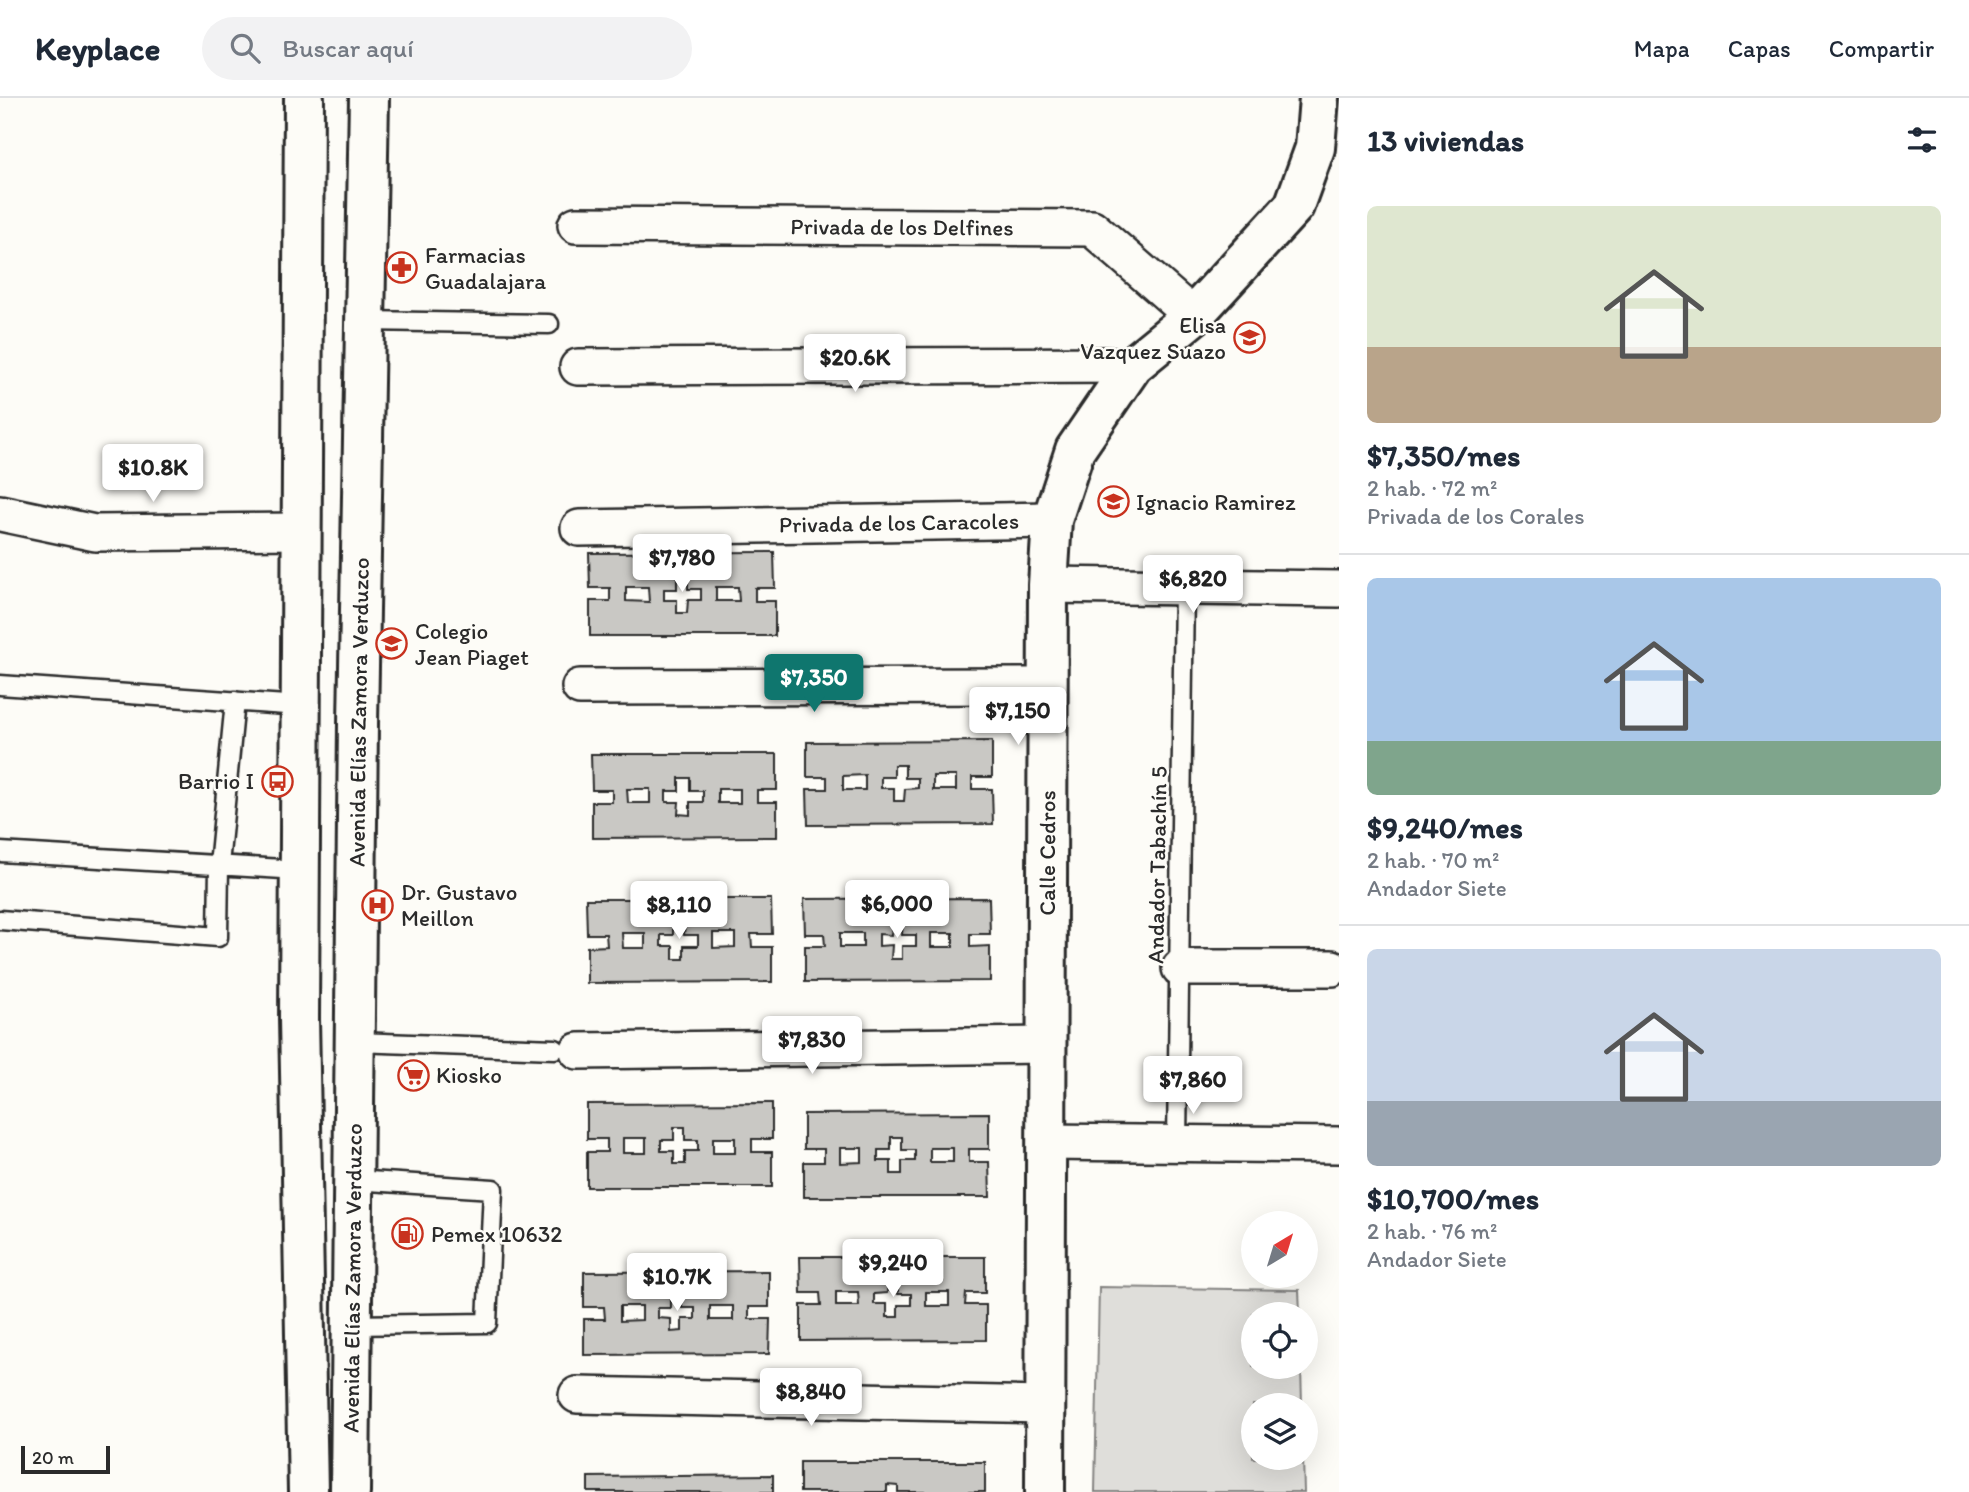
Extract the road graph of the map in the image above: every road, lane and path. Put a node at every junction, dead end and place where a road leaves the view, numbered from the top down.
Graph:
1 (304, 98) edge
2 (369, 98) edge
3 (1319, 98) edge
4 (576, 225) dead end
5 (1193, 316) junction
6 (365, 321) junction
7 (549, 324) dead end
8 (1133, 365) junction
9 (578, 367) dead end
10 (0, 513) edge
11 (1052, 520) junction
12 (579, 528) dead end
13 (302, 531) junction
14 (1048, 585) junction
15 (1184, 587) junction
16 (1339, 589) edge
17 (0, 685) edge
18 (1048, 686) junction
19 (580, 687) dead end
20 (234, 702) junction
21 (301, 706) junction
22 (0, 852) edge
23 (219, 865) junction
24 (299, 870) junction
25 (0, 920) edge
26 (1180, 968) junction
27 (1332, 968) dead end
28 (299, 1019) junction
29 (355, 1042) junction
30 (1046, 1045) junction
31 (566, 1050) joint
32 (1046, 1142) junction
33 (1177, 1144) junction
34 (1339, 1144) edge
35 (353, 1180) junction
36 (353, 1239) junction
37 (352, 1325) junction
38 (577, 1395) dead end
39 (1045, 1405) junction
40 (308, 1492) edge
41 (350, 1492) edge
42 (1045, 1492) edge

1 - 13 main road, Avenida Elías Zamora Verduzco
2 - 6 main road, Avenida Elías Zamora Verduzco
3 - 5 main road, Calle Cedros
4 - 5 street, Privada de los Delfines
5 - 8 main road, Calle Cedros
6 - 7 lane
6 - 29 main road, Avenida Elías Zamora Verduzco
8 - 9 street
8 - 11 main road, Calle Cedros
10 - 13 street
11 - 12 street, Privada de los Caracoles
11 - 14 main road, Calle Cedros
13 - 21 main road, Avenida Elías Zamora Verduzco
14 - 15 street
14 - 18 main road, Calle Cedros
15 - 16 street
15 - 26 lane, Andador Tabachín 5
17 - 20 lane
18 - 19 street
18 - 30 main road, Calle Cedros
20 - 21 lane
20 - 23 lane
21 - 24 main road, Avenida Elías Zamora Verduzco
22 - 23 lane
23 - 24 lane
23 - 25 lane
24 - 28 main road, Avenida Elías Zamora Verduzco
26 - 27 street
26 - 33 lane, Andador Tabachín 5
28 - 36 main road
28 - 40 main road, Avenida Elías Zamora Verduzco
29 - 31 lane
29 - 35 main road, Avenida Elías Zamora Verduzco
30 - 31 street
30 - 32 main road, Calle Cedros
32 - 33 street
32 - 39 main road, Calle Cedros
33 - 34 street
35 - 36 main road, Avenida Elías Zamora Verduzco
35 - 37 lane
36 - 37 main road, Avenida Elías Zamora Verduzco
37 - 41 main road, Avenida Elías Zamora Verduzco
38 - 39 street
39 - 42 main road, Calle Cedros

